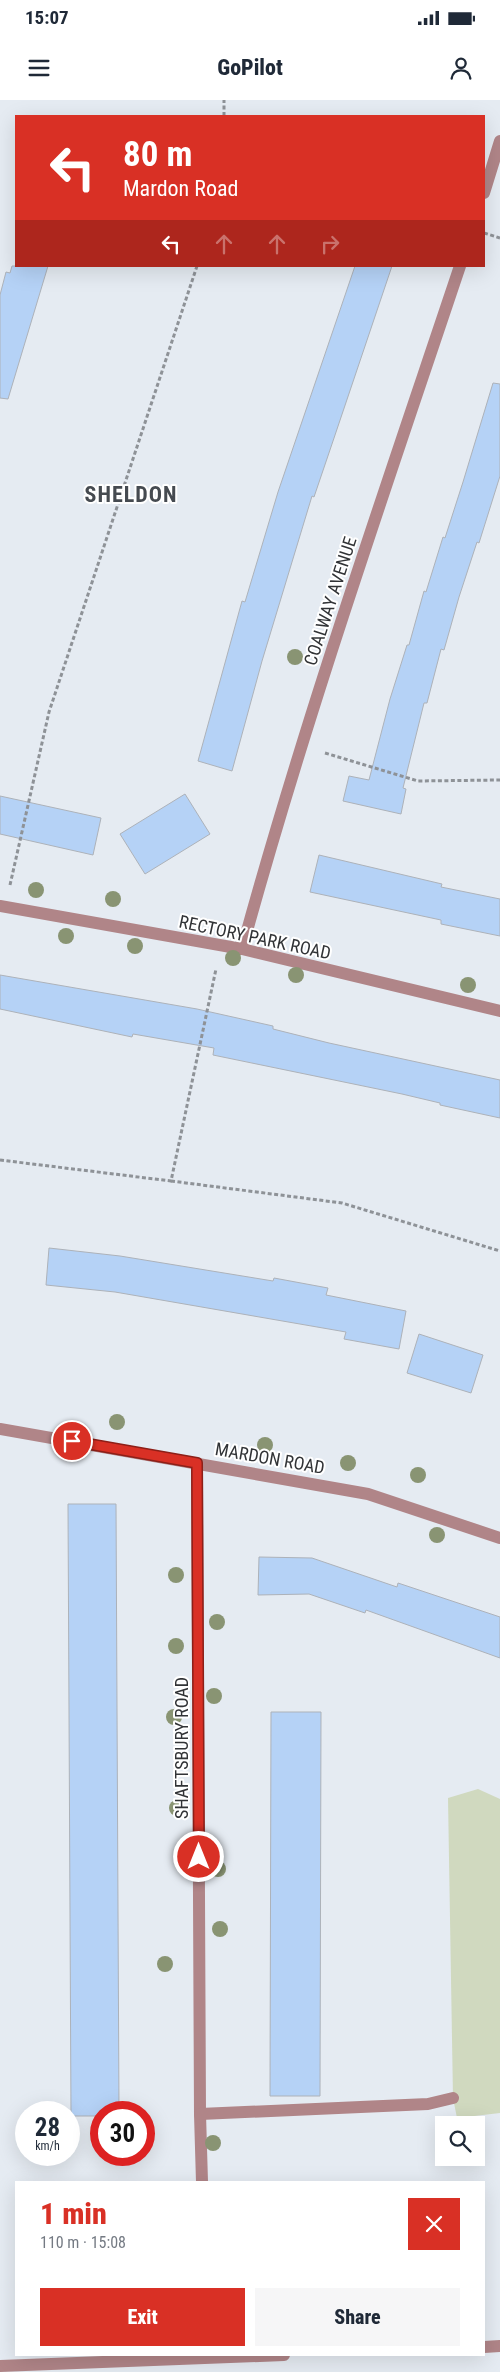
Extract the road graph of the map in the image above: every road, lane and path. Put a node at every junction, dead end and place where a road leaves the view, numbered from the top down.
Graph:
1 (224, 100) edge
2 (224, 115) edge
3 (500, 141) edge
4 (485, 190) edge
5 (485, 233) edge
6 (500, 238) edge
7 (197, 267) edge
8 (460, 267) edge
9 (301, 746) junction
10 (500, 780) edge
11 (2, 906) edge
12 (221, 946) junction
13 (242, 949) junction
14 (500, 1011) edge
15 (0, 1160) edge
16 (171, 1181) junction
17 (500, 1251) edge
18 (0, 1429) edge
19 (197, 1463) junction
20 (500, 1538) edge
21 (453, 2098) dead end
22 (200, 2114) junction
23 (202, 2181) edge
24 (485, 2346) edge
25 (500, 2346) edge
26 (246, 2356) edge
27 (209, 2357) edge
28 (0, 2366) edge
29 (128, 2367) edge

1 - 2 path
3 - 4 street
5 - 6 path
7 - 11 path
8 - 9 street, COALWAY AVENUE
9 - 10 path
9 - 13 street, COALWAY AVENUE
11 - 12 street, RECTORY PARK ROAD
12 - 13 street, RECTORY PARK ROAD
12 - 16 path
13 - 14 street, RECTORY PARK ROAD
15 - 16 path
16 - 17 path
18 - 19 street, MARDON ROAD
19 - 20 street, MARDON ROAD
19 - 22 street, SHAFTSBURY ROAD
21 - 22 street
22 - 23 street, SHAFTSBURY ROAD
24 - 25 street
26 - 27 street
27 - 29 street
28 - 29 street

